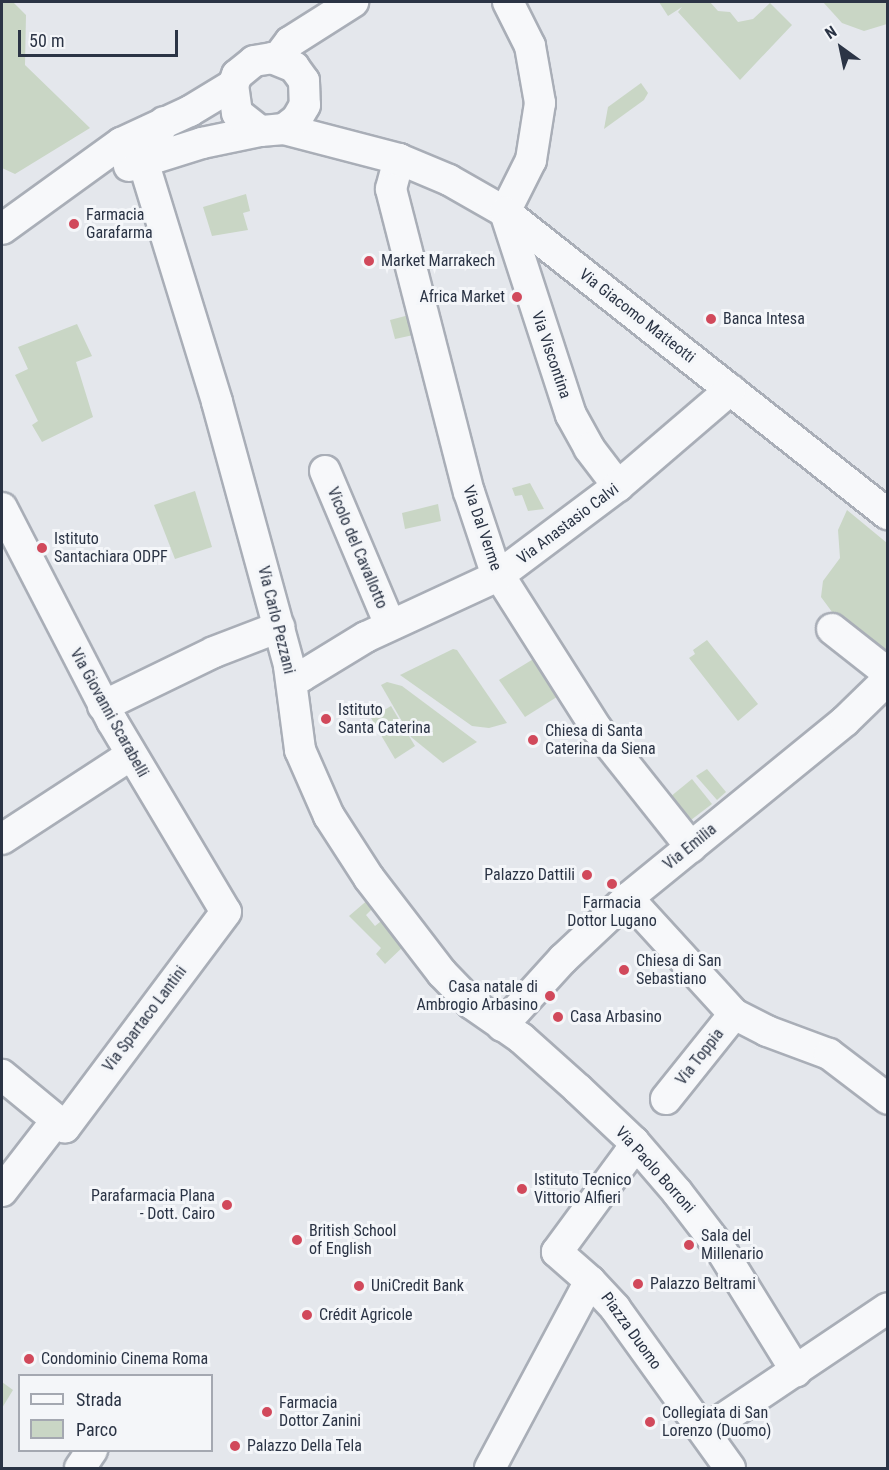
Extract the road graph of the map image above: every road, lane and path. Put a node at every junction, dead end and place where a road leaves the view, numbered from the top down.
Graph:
1 (353, 2) edge
2 (508, 2) edge
3 (294, 74) junction
4 (233, 85) junction
5 (164, 122) junction
6 (272, 130) junction
7 (368, 149) junction
8 (399, 159) junction
9 (142, 161) junction
10 (49, 199) junction
11 (505, 212) junction
12 (2, 228) edge
13 (730, 390) junction
14 (325, 471) dead end
15 (618, 486) junction
16 (2, 508) edge
17 (888, 515) edge
18 (498, 576) junction
19 (390, 625) junction
20 (279, 627) junction
21 (832, 629) dead end
22 (888, 673) edge
23 (291, 678) junction
24 (888, 679) edge
25 (103, 706) junction
26 (131, 755) junction
27 (2, 838) edge
28 (691, 847) junction
29 (628, 898) junction
30 (226, 912) joint
31 (734, 1014) junction
32 (502, 1026) junction
33 (2, 1075) edge
34 (666, 1099) dead end
35 (888, 1099) edge
36 (61, 1124) junction
37 (634, 1142) junction
38 (2, 1191) edge
39 (590, 1281) junction
40 (888, 1308) edge
41 (796, 1371) junction
42 (705, 1431) junction
43 (91, 1452) edge
44 (80, 1468) edge
45 (490, 1468) edge
46 (730, 1468) edge

1 - 3 street
2 - 11 street
3 - 4 street, Via Giacomo Matteotti
3 - 6 street
3 - 7 street, Via Giacomo Matteotti
4 - 5 street, Via Giacomo Matteotti
4 - 6 street, Via Giacomo Matteotti
5 - 9 street
5 - 10 street, Via Giacomo Matteotti
6 - 7 street, Via Giacomo Matteotti
6 - 9 street, Via Giacomo Matteotti
7 - 8 street, Via Giacomo Matteotti
8 - 11 street, Via Giacomo Matteotti
8 - 18 street, Via Dal Verme
9 - 10 street, Via Giacomo Matteotti
9 - 20 street, Via Carlo Pezzani
10 - 12 street, Via Giacomo Matteotti
11 - 13 street, Via Giacomo Matteotti
11 - 15 street, Via Viscontina
13 - 15 street, Via Anastasio Calvi
13 - 17 street, Via Giacomo Matteotti
14 - 19 street, Vicolo del Cavallotto
15 - 18 street, Via Anastasio Calvi
16 - 25 street, Via Giovanni Scarabelli
18 - 19 street, Via Anastasio Calvi
18 - 28 street, Via Dal Verme
19 - 23 street, Via Anastasio Calvi
20 - 23 street, Via Carlo Pezzani
20 - 25 street
21 - 22 street
23 - 32 street, Via Carlo Pezzani
24 - 28 street, Via Emilia
25 - 26 street, Via Giovanni Scarabelli
26 - 27 street
26 - 30 street, Via Giovanni Scarabelli
28 - 29 street, Via Emilia
29 - 31 street
29 - 32 street, Via Emilia
30 - 36 street, Via Spartaco Lantini
31 - 34 street, Via Toppia
31 - 35 street
32 - 37 street, Via Paolo Borroni
33 - 36 street
36 - 38 street, Via Spartaco Lantini
37 - 39 street
37 - 41 street, Via Paolo Borroni
39 - 42 street, Piazza Duomo
39 - 45 street, Piazza Duomo
40 - 41 street
41 - 42 street
42 - 46 street, Piazza Duomo
43 - 44 street

